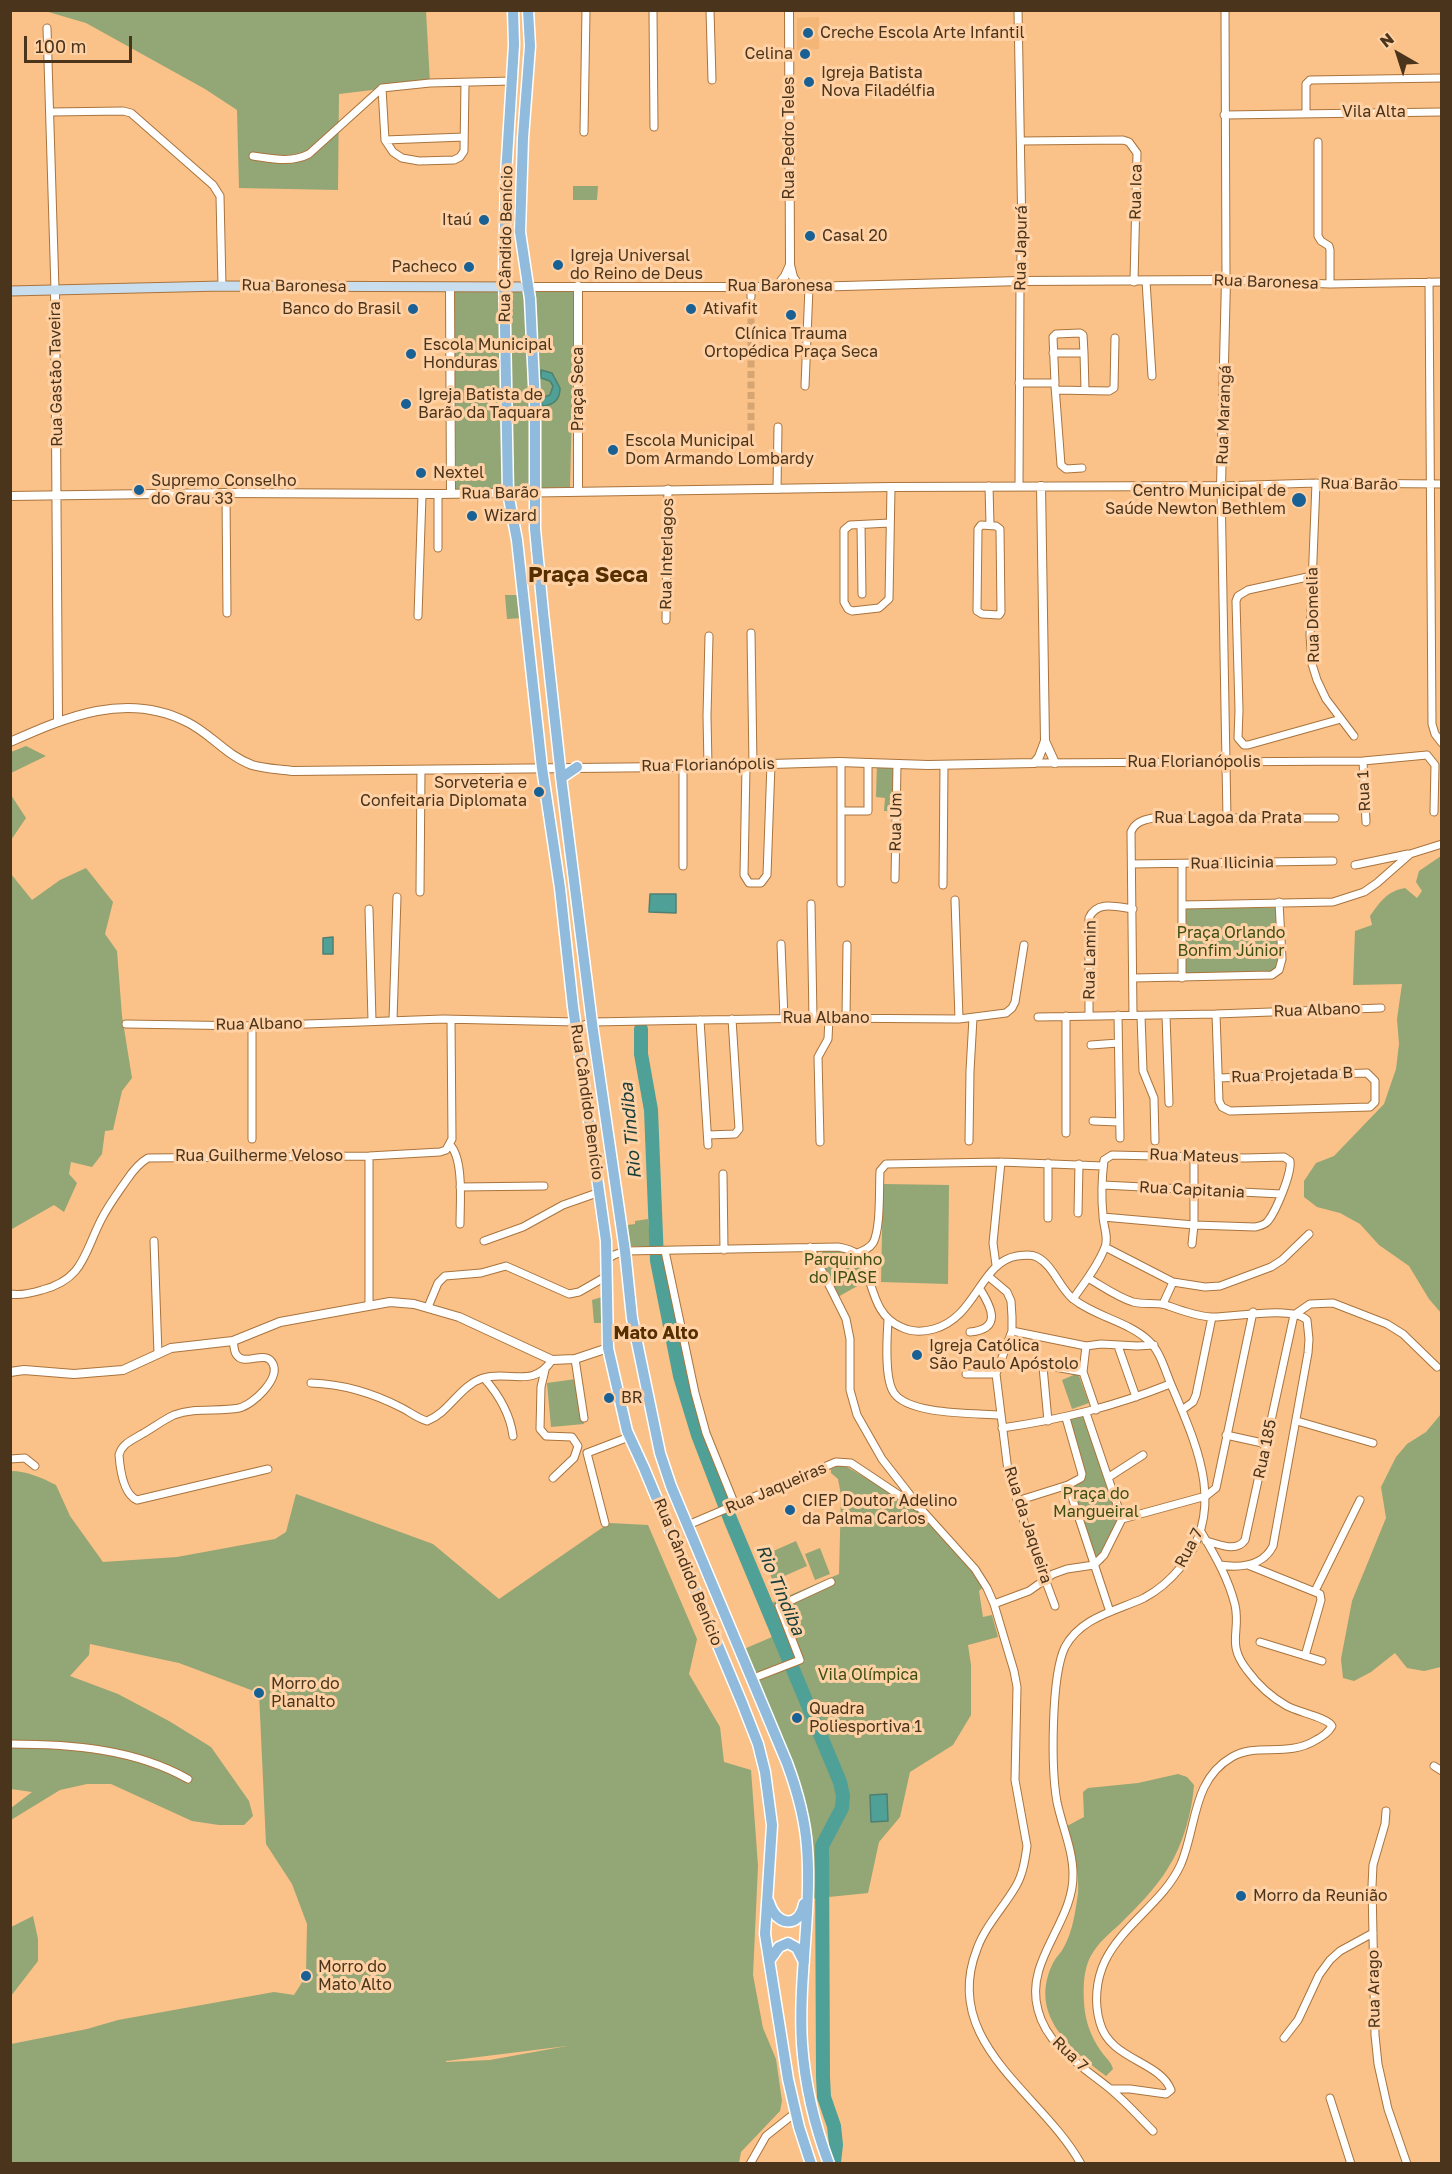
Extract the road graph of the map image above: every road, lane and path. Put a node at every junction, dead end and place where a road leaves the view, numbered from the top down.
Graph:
1 (513, 10) edge
2 (528, 10) edge
3 (586, 10) edge
4 (653, 10) edge
5 (710, 10) edge
6 (789, 10) edge
7 (1018, 10) edge
8 (1225, 10) edge
9 (48, 28) dead end
10 (1442, 78) edge
11 (712, 80) dead end
12 (512, 81) junction
13 (465, 83) junction
14 (382, 88) junction
15 (51, 112) junction
16 (1306, 112) junction
17 (1442, 112) edge
18 (1224, 115) junction
19 (654, 127) dead end
20 (584, 132) dead end
21 (464, 138) junction
22 (386, 140) junction
23 (1021, 141) junction
24 (1318, 142) dead end
25 (253, 156) dead end
26 (790, 265) junction
27 (1226, 280) junction
28 (1020, 281) junction
29 (1134, 282) junction
30 (1146, 282) junction
31 (1429, 282) junction
32 (1442, 282) edge
33 (1330, 284) junction
34 (222, 285) junction
35 (579, 286) junction
36 (751, 286) junction
37 (777, 286) junction
38 (799, 286) junction
39 (504, 287) junction
40 (528, 287) junction
41 (809, 287) junction
42 (450, 288) junction
43 (55, 290) junction
44 (10, 291) edge
45 (751, 297) tunnel mouth
46 (1115, 338) dead end
47 (1053, 353) junction
48 (1084, 353) junction
49 (1152, 376) dead end
50 (1019, 383) junction
51 (805, 386) dead end
52 (1055, 386) junction
53 (1085, 390) junction
54 (778, 427) dead end
55 (1082, 468) dead end
56 (1316, 483) junction
57 (1431, 484) junction
58 (1442, 484) edge
59 (989, 486) junction
60 (1019, 486) junction
61 (1041, 486) junction
62 (1221, 486) junction
63 (891, 487) junction
64 (668, 489) junction
65 (777, 489) junction
66 (578, 492) junction
67 (226, 493) junction
68 (508, 493) junction
69 (536, 493) junction
70 (438, 494) junction
71 (451, 494) junction
72 (422, 495) junction
73 (10, 496) edge
74 (57, 496) junction
75 (890, 523) junction
76 (861, 525) junction
77 (990, 525) junction
78 (438, 548) dead end
79 (1312, 576) junction
80 (862, 594) dead end
81 (227, 613) dead end
82 (418, 616) dead end
83 (666, 620) dead end
84 (751, 633) dead end
85 (709, 636) dead end
86 (1341, 719) junction
87 (58, 721) junction
88 (1354, 736) dead end
89 (1045, 741) junction
90 (10, 742) edge
91 (1442, 743) edge
92 (1363, 761) junction
93 (1226, 762) junction
94 (841, 763) junction
95 (1034, 763) junction
96 (1055, 763) junction
97 (771, 764) junction
98 (868, 764) junction
99 (897, 764) junction
100 (750, 765) junction
101 (944, 765) junction
102 (683, 766) junction
103 (708, 766) junction
104 (577, 767) joint
105 (542, 768) junction
106 (421, 770) junction
107 (560, 773) junction
108 (841, 810) junction
109 (1434, 812) dead end
110 (1335, 818) dead end
111 (1227, 819) junction
112 (1366, 822) dead end
113 (1442, 843) edge
114 (1410, 854) junction
115 (1333, 861) dead end
116 (1132, 864) junction
117 (1182, 864) junction
118 (1355, 865) dead end
119 (683, 866) dead end
120 (895, 879) dead end
121 (841, 882) dead end
122 (944, 885) dead end
123 (420, 892) dead end
124 (398, 897) dead end
125 (955, 900) dead end
126 (1279, 902) junction
127 (811, 904) dead end
128 (1183, 905) junction
129 (369, 909) dead end
130 (1133, 909) junction
131 (781, 944) dead end
132 (847, 945) dead end
133 (1024, 945) dead end
134 (1134, 978) junction
135 (1182, 978) junction
136 (1381, 1008) dead end
137 (1216, 1014) junction
138 (1089, 1015) junction
139 (1118, 1015) junction
140 (1166, 1015) junction
141 (1066, 1016) junction
142 (1137, 1016) junction
143 (813, 1017) junction
144 (1038, 1017) dead end
145 (784, 1018) junction
146 (829, 1018) junction
147 (846, 1018) junction
148 (974, 1018) junction
149 (732, 1019) junction
150 (959, 1019) junction
151 (393, 1020) junction
152 (451, 1020) junction
153 (700, 1020) junction
154 (372, 1021) junction
155 (576, 1022) junction
156 (592, 1022) junction
157 (126, 1024) dead end
158 (252, 1026) junction
159 (577, 1034) junction
160 (1118, 1043) junction
161 (1091, 1045) dead end
162 (1218, 1078) junction
163 (1168, 1103) dead end
164 (1093, 1121) dead end
165 (1119, 1122) junction
166 (1066, 1133) dead end
167 (708, 1135) junction
168 (1120, 1138) dead end
169 (252, 1139) dead end
170 (969, 1141) dead end
171 (1155, 1141) dead end
172 (820, 1142) dead end
173 (450, 1145) junction
174 (708, 1145) dead end
175 (369, 1156) junction
176 (1194, 1157) junction
177 (1001, 1162) junction
178 (1048, 1163) junction
179 (1104, 1163) junction
180 (1079, 1164) junction
181 (723, 1174) dead end
182 (1103, 1185) junction
183 (544, 1186) dead end
184 (460, 1187) junction
185 (1194, 1189) junction
186 (600, 1192) junction
187 (1281, 1194) junction
188 (1078, 1213) dead end
189 (1103, 1217) junction
190 (1048, 1218) dead end
191 (460, 1224) dead end
192 (1194, 1225) junction
193 (1309, 1234) dead end
194 (154, 1241) dead end
195 (484, 1241) dead end
196 (1192, 1244) dead end
197 (810, 1247) junction
198 (1105, 1247) junction
199 (724, 1250) junction
200 (625, 1251) junction
201 (659, 1252) junction
202 (856, 1253) junction
203 (607, 1259) junction
204 (996, 1265) junction
205 (607, 1276) junction
206 (988, 1276) junction
207 (1088, 1278) junction
208 (1173, 1282) junction
209 (980, 1289) junction
210 (10, 1294) edge
211 (1073, 1299) junction
212 (369, 1304) junction
213 (1163, 1304) junction
214 (428, 1307) junction
215 (1253, 1312) junction
216 (1294, 1315) junction
217 (1212, 1317) junction
218 (888, 1320) junction
219 (1012, 1331) junction
220 (970, 1332) dead end
221 (232, 1341) junction
222 (1154, 1345) junction
223 (1086, 1346) junction
224 (1118, 1346) junction
225 (608, 1348) junction
226 (158, 1354) junction
227 (575, 1359) junction
228 (552, 1360) junction
229 (1437, 1367) dead end
230 (545, 1370) junction
231 (10, 1372) edge
232 (1083, 1372) junction
233 (966, 1374) dead end
234 (996, 1374) junction
235 (484, 1378) junction
236 (311, 1383) dead end
237 (1170, 1384) junction
238 (1136, 1397) junction
239 (1096, 1410) junction
240 (1182, 1410) junction
241 (1086, 1413) junction
242 (1000, 1415) junction
243 (584, 1418) dead end
244 (1066, 1418) junction
245 (1048, 1421) junction
246 (1297, 1421) junction
247 (1002, 1428) junction
248 (1226, 1435) junction
249 (513, 1436) dead end
250 (629, 1437) junction
251 (1373, 1443) dead end
252 (1267, 1444) junction
253 (1143, 1455) dead end
254 (10, 1459) edge
255 (35, 1466) dead end
256 (268, 1469) dead end
257 (553, 1478) dead end
258 (1109, 1478) junction
259 (1068, 1485) junction
260 (1206, 1496) junction
261 (1360, 1500) dead end
262 (1017, 1501) junction
263 (730, 1507) junction
264 (923, 1512) junction
265 (1122, 1520) junction
266 (605, 1523) dead end
267 (688, 1526) junction
268 (1200, 1530) junction
269 (1206, 1541) junction
270 (1094, 1565) junction
271 (1220, 1565) junction
272 (1248, 1565) junction
273 (1045, 1579) junction
274 (831, 1582) dead end
275 (1315, 1590) junction
276 (994, 1604) junction
277 (1056, 1606) dead end
278 (1110, 1612) junction
279 (1260, 1642) dead end
280 (1305, 1656) junction
281 (1322, 1661) dead end
282 (751, 1679) junction
283 (10, 1744) edge
284 (1434, 1766) dead end
285 (1442, 1771) edge
286 (188, 1779) dead end
287 (1386, 1811) dead end
288 (807, 1887) junction
289 (769, 1899) junction
290 (1373, 1933) junction
291 (769, 1962) junction
292 (804, 1962) junction
293 (1284, 2038) dead end
294 (1110, 2089) junction
295 (1330, 2098) dead end
296 (795, 2113) junction
297 (1153, 2131) dead end
298 (750, 2163) edge
299 (811, 2163) edge
300 (829, 2163) edge
301 (1082, 2163) edge
302 (1351, 2163) edge
303 (1407, 2163) edge

1 - 12 main road, Rua Cândido Benício
2 - 40 main road, Rua Cândido Benício
3 - 20 street
4 - 19 street
5 - 11 street
6 - 26 street, Rua Pedro Teles
7 - 23 street, Rua Japurá
8 - 18 street, Rua Marangá
9 - 15 street, Rua Gastão Taveira
10 - 16 street, Vila Alta
12 - 13 street
12 - 39 main road, Rua Cândido Benício
13 - 14 street
13 - 21 street
14 - 22 street
14 - 25 street
15 - 34 street
15 - 43 street, Rua Gastão Taveira
16 - 17 street, Vila Alta
16 - 18 street, Vila Alta
18 - 27 street, Rua Marangá
21 - 22 street
21 - 22 street
23 - 28 street, Rua Japurá
23 - 29 street, Rua Ica
24 - 33 street
26 - 37 street
26 - 38 street, Rua Pedro Teles
27 - 30 street, Rua Baronesa
27 - 33 street, Rua Baronesa
27 - 62 street, Rua Marangá
28 - 29 street, Rua Baronesa
28 - 41 street, Rua Baronesa
28 - 50 street, Rua Japurá
29 - 30 street, Rua Baronesa
30 - 49 street
31 - 32 street, Rua Baronesa
31 - 33 street, Rua Baronesa
31 - 57 street
34 - 42 main road, Rua Baronesa
34 - 43 main road, Rua Baronesa
35 - 36 street, Rua Baronesa
35 - 40 street, Rua Baronesa
35 - 66 street, Praça Seca
36 - 37 street, Rua Baronesa
36 - 45 street
37 - 38 street, Rua Baronesa
38 - 41 street, Rua Baronesa
39 - 40 main road, Rua Baronesa
39 - 42 main road, Rua Baronesa
39 - 68 main road, Rua Cândido Benício
40 - 69 main road, Rua Cândido Benício
41 - 51 street
42 - 71 street
43 - 44 main road, Rua Baronesa
43 - 74 street, Rua Gastão Taveira
46 - 53 street
47 - 48 street
47 - 48 street
47 - 52 street
48 - 53 street
50 - 52 street
50 - 60 street, Rua Japurá
52 - 53 street
52 - 55 street
54 - 65 street
56 - 57 street, Rua Barão
56 - 62 street, Rua Barão
56 - 79 street, Rua Domelia
57 - 58 street, Rua Barão
57 - 91 street
59 - 60 street, Rua Barão
59 - 63 street, Rua Barão
59 - 77 street
60 - 61 street, Rua Barão
61 - 62 street, Rua Barão
61 - 89 street
62 - 93 street, Rua Marangá
63 - 65 street, Rua Barão
63 - 75 street
64 - 65 street, Rua Barão
64 - 66 street, Rua Barão
64 - 83 street, Rua Interlagos
66 - 69 street, Rua Barão
67 - 72 street, Rua Barão
67 - 74 street, Rua Barão
67 - 81 street
68 - 69 street, Rua Barão
68 - 71 street, Rua Barão
68 - 105 main road, Rua Cândido Benício
69 - 107 main road, Rua Cândido Benício
70 - 71 street, Rua Barão
70 - 72 street, Rua Barão
70 - 78 street
72 - 82 street
73 - 74 street, Rua Barão
74 - 87 street, Rua Gastão Taveira
75 - 76 street
75 - 76 street
76 - 80 street
77 - 77 street
79 - 86 street, Rua Domelia
79 - 86 street
84 - 100 street
85 - 103 street
86 - 88 street, Rua Domelia
87 - 90 street
87 - 106 street
89 - 95 street
89 - 96 street
92 - 93 street, Rua Florianópolis
92 - 109 street, Rua Florianópolis
92 - 112 street, Rua 1
93 - 96 street, Rua Florianópolis
93 - 111 street, Rua Marangá
94 - 97 street, Rua Florianópolis
94 - 98 street, Rua Florianópolis
94 - 108 street
95 - 96 street, Rua Florianópolis
95 - 101 street, Rua Florianópolis
97 - 100 street, Rua Florianópolis
97 - 100 street
98 - 99 street, Rua Florianópolis
98 - 108 street
99 - 101 street, Rua Florianópolis
99 - 120 street, Rua Um
100 - 103 street, Rua Florianópolis
101 - 122 street
102 - 103 street, Rua Florianópolis
102 - 104 street, Rua Florianópolis
102 - 119 street
104 - 107 main road
105 - 106 street
105 - 107 street
105 - 155 main road, Rua Cândido Benício
106 - 123 street
107 - 156 main road, Rua Cândido Benício
108 - 121 street
110 - 111 street, Rua Lagoa da Prata
111 - 116 street, Rua Lagoa da Prata
113 - 114 street
114 - 118 street
114 - 126 street
115 - 117 street, Rua Ilicinia
116 - 117 street, Rua Ilicinia
116 - 130 street, Rua Lagoa da Prata
117 - 128 street
124 - 151 street
125 - 150 street
126 - 128 street
126 - 135 street
127 - 143 street
128 - 135 street
129 - 154 street
130 - 134 street, Rua Lagoa da Prata
130 - 138 street, Rua Lamin
131 - 145 street
132 - 147 street
133 - 148 street, Rua Albano
134 - 135 street
134 - 142 street, Rua Lagoa da Prata
136 - 137 street, Rua Albano
137 - 140 street, Rua Albano
137 - 162 street
138 - 139 street, Rua Albano
138 - 141 street, Rua Albano
139 - 142 street, Rua Albano
139 - 160 street
140 - 142 street, Rua Albano
140 - 163 street
141 - 144 street, Rua Albano
141 - 166 street
142 - 171 street, Rua Lagoa da Prata
143 - 145 street, Rua Albano
143 - 146 street, Rua Albano
145 - 149 street, Rua Albano
146 - 147 street, Rua Albano
146 - 172 street
147 - 150 street, Rua Albano
148 - 150 street, Rua Albano
148 - 170 street
149 - 153 street, Rua Albano
149 - 167 street
151 - 152 street, Rua Albano
151 - 154 street, Rua Albano
152 - 155 street, Rua Albano
152 - 173 street
153 - 156 street, Rua Albano
153 - 167 street
154 - 158 street, Rua Albano
155 - 159 main road, Rua Cândido Benício
156 - 159 street
156 - 200 main road, Rua Cândido Benício
157 - 158 street, Rua Albano
158 - 169 street
159 - 186 main road, Rua Cândido Benício
160 - 161 street
160 - 165 street
162 - 162 street, Rua Projetada B
164 - 165 street
165 - 168 street
167 - 174 street
173 - 175 street, Rua Guilherme Veloso
173 - 184 street
175 - 210 street, Rua Guilherme Veloso
175 - 212 street
176 - 179 street, Rua Mateus
176 - 185 street
176 - 187 street, Rua Mateus
177 - 178 street, Rua Mateus
177 - 202 street, Rua Mateus
177 - 204 street
178 - 180 street, Rua Mateus
178 - 190 street
179 - 180 street, Rua Mateus
179 - 182 street
180 - 188 street
181 - 199 street
182 - 185 street, Rua Capitania
182 - 189 street
183 - 184 street
184 - 191 street
185 - 187 street, Rua Capitania
185 - 192 street
186 - 195 street
186 - 203 main road, Rua Cândido Benício
187 - 192 street
189 - 192 street
189 - 198 street
192 - 196 street
193 - 208 street
194 - 226 street
197 - 199 street
197 - 202 street
197 - 264 street
198 - 207 street
198 - 208 street
199 - 201 street
200 - 201 street
200 - 203 street
200 - 267 main road, Rua Cândido Benício
201 - 263 street
202 - 218 street
203 - 205 main road, Rua Cândido Benício
204 - 206 street
204 - 211 street
205 - 214 street
205 - 225 main road, Rua Cândido Benício
206 - 209 street
206 - 219 street, Rua da Jaqueira
207 - 211 street
207 - 213 street
208 - 213 street
209 - 218 street
209 - 220 street
211 - 222 street
212 - 214 street
212 - 221 street
213 - 217 street
214 - 228 street
215 - 216 street
215 - 217 street
215 - 248 street
216 - 229 street
216 - 246 street
216 - 252 street, Rua 185
217 - 240 street
218 - 242 street
219 - 223 street
219 - 234 street, Rua da Jaqueira
221 - 226 street
221 - 256 street
222 - 224 street
222 - 237 street, Rua 7
223 - 224 street
223 - 232 street
224 - 238 street
225 - 227 street
225 - 250 main road, Rua Cândido Benício
226 - 231 street
227 - 228 street
227 - 243 street
228 - 230 street
230 - 235 street
230 - 257 street
232 - 239 street
232 - 245 street
233 - 234 street
234 - 242 street, Rua da Jaqueira
235 - 236 street
235 - 249 street
237 - 238 street
237 - 240 street, Rua 7
238 - 239 street
239 - 241 street
240 - 260 street, Rua 7
241 - 244 street
241 - 258 street
242 - 247 street, Rua da Jaqueira
244 - 245 street
244 - 259 street
245 - 247 street
246 - 251 street
246 - 272 street
247 - 262 street, Rua da Jaqueira
248 - 252 street
248 - 260 street
250 - 266 street
250 - 289 main road, Rua Cândido Benício
252 - 269 street, Rua 185
253 - 258 street
254 - 255 street
258 - 265 street
259 - 262 street
259 - 270 street
260 - 265 street
260 - 268 street, Rua 7
261 - 275 street
262 - 273 street, Rua da Jaqueira
263 - 264 street, Rua Jaqueiras
263 - 267 street, Rua Jaqueiras
264 - 276 street
265 - 270 street
267 - 282 main road, Rua Cândido Benício
268 - 269 street
268 - 278 street, Rua 7
269 - 271 street
270 - 273 street
270 - 278 street
271 - 272 street
271 - 294 street
272 - 275 street
273 - 276 street
273 - 277 street, Rua da Jaqueira
274 - 282 street
275 - 280 street
276 - 301 street
278 - 294 street, Rua 7
279 - 280 street
280 - 281 street
282 - 288 main road, Rua Cândido Benício
283 - 286 street
284 - 285 street
287 - 290 street, Rua Arago
288 - 289 main road
288 - 292 main road, Rua Cândido Benício
289 - 291 main road, Rua Cândido Benício
290 - 293 street
290 - 303 street, Rua Arago
291 - 292 main road
291 - 296 main road, Rua Cândido Benício
292 - 300 main road, Rua Cândido Benício
294 - 297 street, Rua 7
295 - 302 street
296 - 298 street
296 - 299 main road, Rua Cândido Benício

